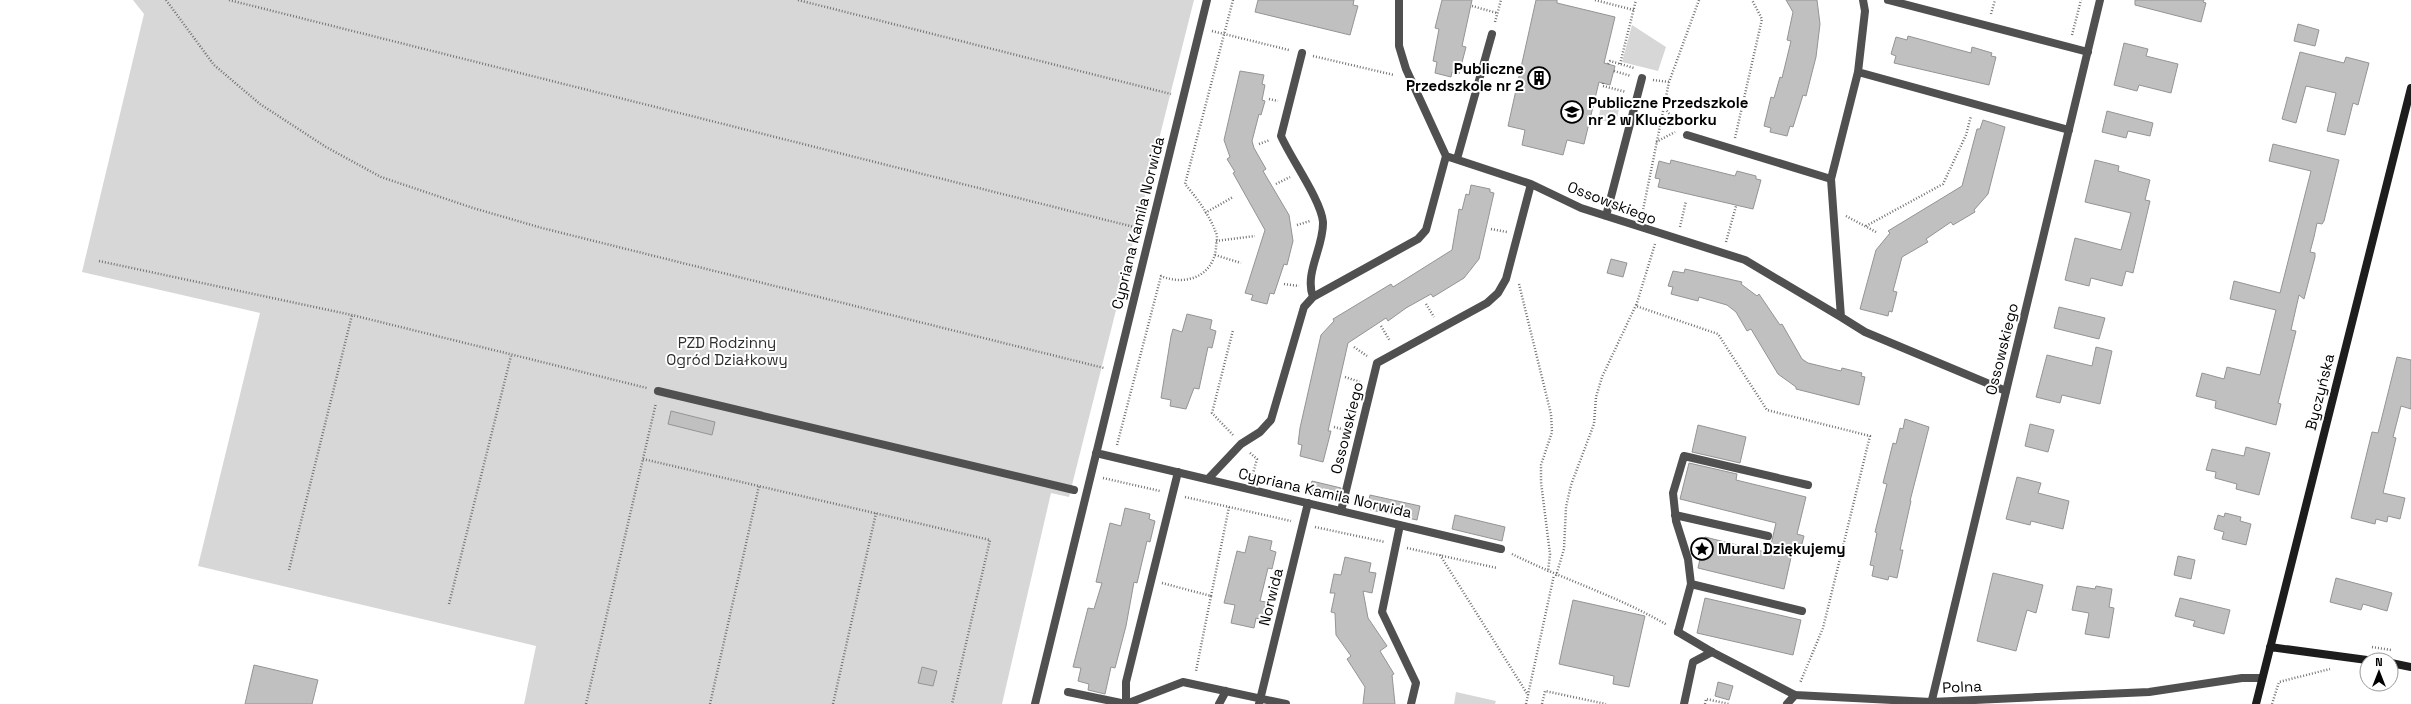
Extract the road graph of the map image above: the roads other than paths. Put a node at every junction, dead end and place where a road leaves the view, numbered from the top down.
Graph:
1 (1206, 0) edge
2 (1399, 0) edge
3 (1863, 0) edge
4 (1888, 0) edge
5 (2100, 0) edge
6 (1492, 34) road end
7 (2088, 52) junction
8 (1302, 53) dead end
9 (1858, 72) junction
10 (1642, 78) dead end
11 (2411, 88) edge
12 (2069, 130) junction
13 (1687, 135) road end
14 (1446, 156) junction
15 (1457, 159) junction
16 (1831, 179) junction
17 (1531, 184) junction
18 (1606, 216) junction
19 (1312, 297) junction
20 (1841, 317) junction
21 (658, 391) road end
22 (2006, 391) junction
23 (1096, 453) junction
24 (1178, 472) junction
25 (1208, 479) junction
26 (1808, 485) dead end
27 (1074, 490) dead end
28 (1308, 503) junction
29 (1341, 511) junction
30 (1675, 515) junction
31 (1400, 525) junction
32 (1768, 536) dead end
33 (1501, 549) road end
34 (1691, 584) junction
35 (1802, 611) dead end
36 (2270, 647) junction
37 (1712, 652) junction
38 (2359, 659) edge
39 (2399, 665) edge
40 (2411, 667) edge
41 (2262, 678) junction
42 (1226, 691) junction
43 (1068, 692) dead end
44 (1795, 695) junction
45 (1260, 701) edge
46 (1931, 703) edge
47 (1035, 704) edge
48 (1126, 704) edge
49 (1219, 704) edge
50 (1286, 704) edge
51 (1411, 704) edge
52 (1684, 704) edge
53 (1787, 704) edge
54 (2256, 704) edge

1 - 23 street, Cypriana Kamila Norwida
2 - 14 street
3 - 9 street
4 - 7 street
5 - 7 street, Ossowskiego
6 - 15 street
7 - 12 street, Ossowskiego
8 - 19 street
9 - 12 street
9 - 16 street
10 - 18 street
11 - 36 street, Byczyńska
12 - 22 street, Ossowskiego
13 - 16 street
14 - 15 street
14 - 19 street
15 - 17 street
16 - 20 street
17 - 18 street, Ossowskiego
17 - 29 street, Ossowskiego
18 - 20 street, Ossowskiego
19 - 25 street
20 - 22 street
21 - 27 street
22 - 46 street, Ossowskiego
23 - 24 street, Cypriana Kamila Norwida
23 - 47 street, Cypriana Kamila Norwida
24 - 25 street, Cypriana Kamila Norwida
24 - 48 street
25 - 28 street, Cypriana Kamila Norwida
26 - 30 street
28 - 29 street, Cypriana Kamila Norwida
28 - 45 street, Norwida
29 - 31 street, Cypriana Kamila Norwida
30 - 32 street
30 - 34 street
31 - 33 street, Cypriana Kamila Norwida
31 - 51 street
34 - 35 street
34 - 37 street, Polna
36 - 38 street
36 - 41 street, Byczyńska
37 - 44 street, Polna
37 - 52 street
39 - 40 street
41 - 46 street, Polna
41 - 54 street, Byczyńska
42 - 45 street
42 - 48 street
42 - 49 street
43 - 48 street
44 - 46 street, Polna
44 - 53 street
45 - 50 street

